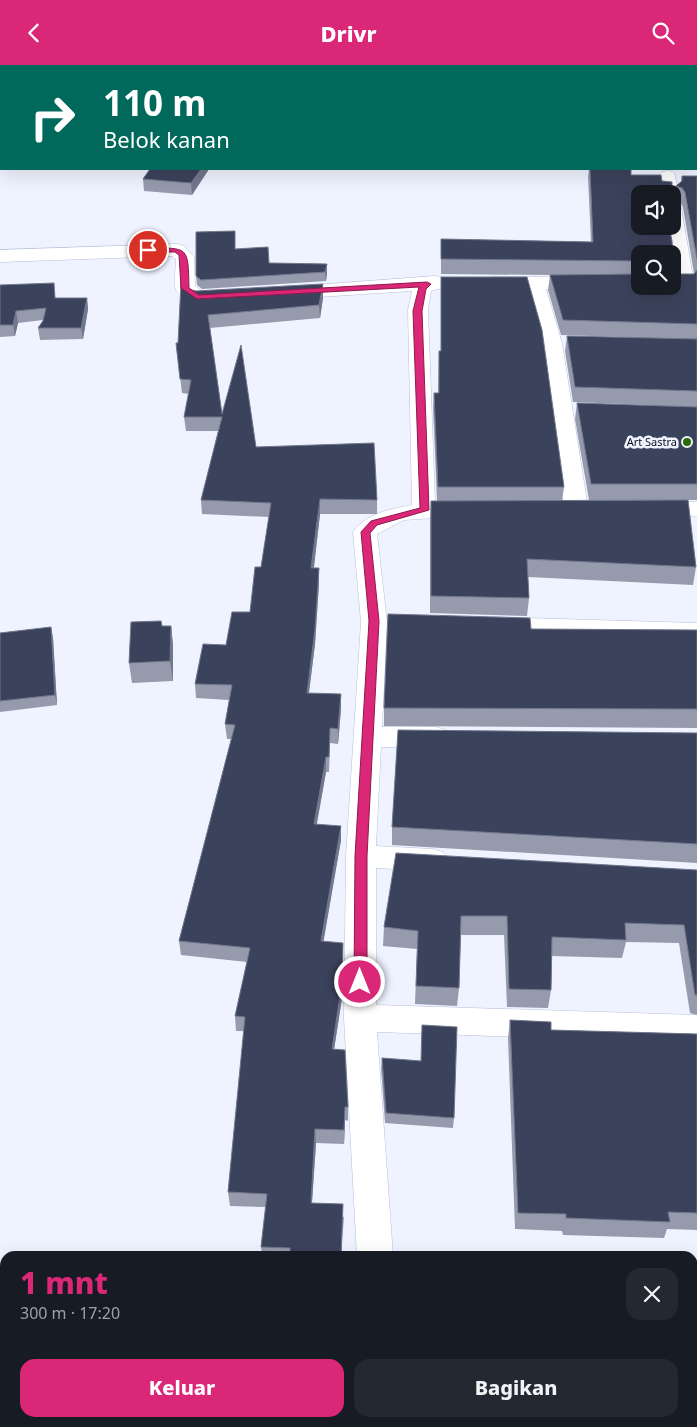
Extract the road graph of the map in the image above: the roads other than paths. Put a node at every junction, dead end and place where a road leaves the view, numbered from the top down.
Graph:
1 (668, 176) dead end
2 (669, 185) edge
3 (677, 235) edge
4 (0, 256) edge
5 (535, 283) junction
6 (631, 283) edge
7 (685, 283) edge
8 (427, 284) junction
9 (268, 294) edge
10 (239, 295) edge
11 (490, 509) edge
12 (547, 509) edge
13 (576, 509) junction
14 (697, 509) edge
15 (424, 510) junction
16 (472, 624) edge
17 (697, 631) edge
18 (368, 737) junction
19 (458, 738) edge
20 (361, 856) junction
21 (460, 862) edge
22 (360, 1018) junction
23 (697, 1029) edge
24 (375, 1251) edge

1 - 2 street
3 - 7 street
4 - 10 street
5 - 6 street
5 - 8 street
5 - 13 street
8 - 9 street
8 - 15 street
11 - 15 street
12 - 13 street
13 - 14 street
15 - 18 street
16 - 17 street
18 - 19 street
18 - 20 street
20 - 21 street
20 - 22 street
22 - 23 street
22 - 24 street

